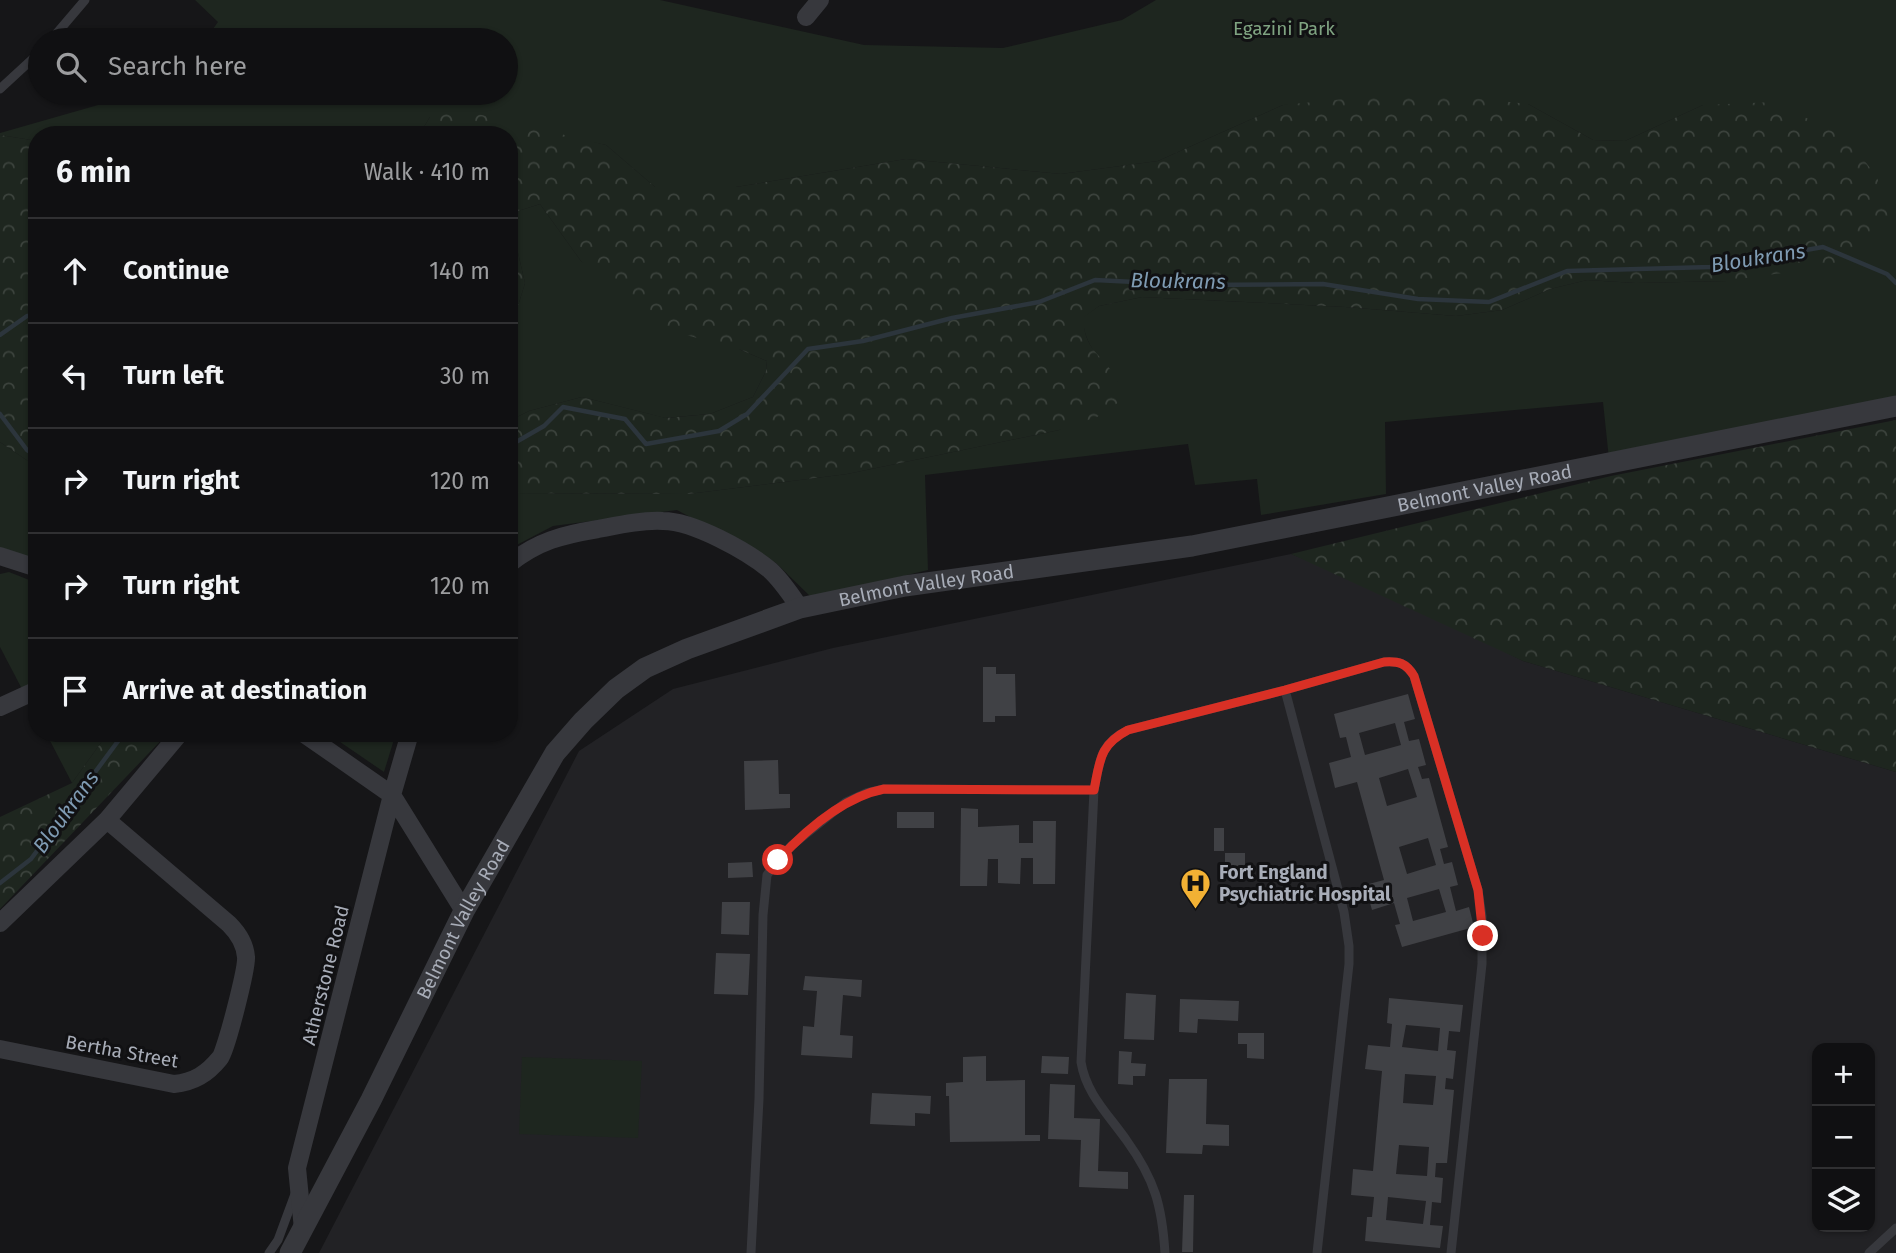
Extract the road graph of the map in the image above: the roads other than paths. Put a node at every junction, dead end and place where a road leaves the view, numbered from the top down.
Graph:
1 (85, 0) edge
2 (820, 0) edge
3 (806, 17) dead end
4 (61, 28) edge
5 (28, 63) edge
6 (0, 89) edge
7 (1896, 406) edge
8 (1, 557) edge
9 (518, 557) edge
10 (28, 565) edge
11 (800, 608) junction
12 (1285, 690) junction
13 (28, 694) edge
14 (0, 708) edge
15 (172, 742) edge
16 (316, 742) edge
17 (407, 742) edge
18 (1094, 790) junction
19 (392, 795) junction
20 (107, 820) junction
21 (464, 911) junction
22 (0, 923) edge
23 (0, 1049) edge
24 (298, 1185) junction
25 (1896, 1228) edge
26 (303, 1229) junction
27 (269, 1253) edge
28 (290, 1253) edge
29 (751, 1253) edge
30 (1165, 1253) edge
31 (1317, 1253) edge
32 (1451, 1253) edge
33 (1868, 1253) edge

1 - 4 lane
2 - 3 street
5 - 6 lane
7 - 11 street, Belmont Valley Road
8 - 10 street
9 - 11 street
11 - 21 street, Belmont Valley Road
12 - 18 lane
12 - 31 lane
12 - 32 lane
13 - 14 street
15 - 20 street
16 - 19 street
17 - 19 street, Atherstone Road
18 - 29 lane
18 - 30 lane
19 - 21 street
19 - 24 street, Atherstone Road
20 - 22 street
20 - 23 street, Bertha Street
21 - 26 street, Belmont Valley Road
24 - 26 street, Atherstone Road
24 - 27 lane
25 - 33 lane
26 - 28 street, Belmont Valley Road

